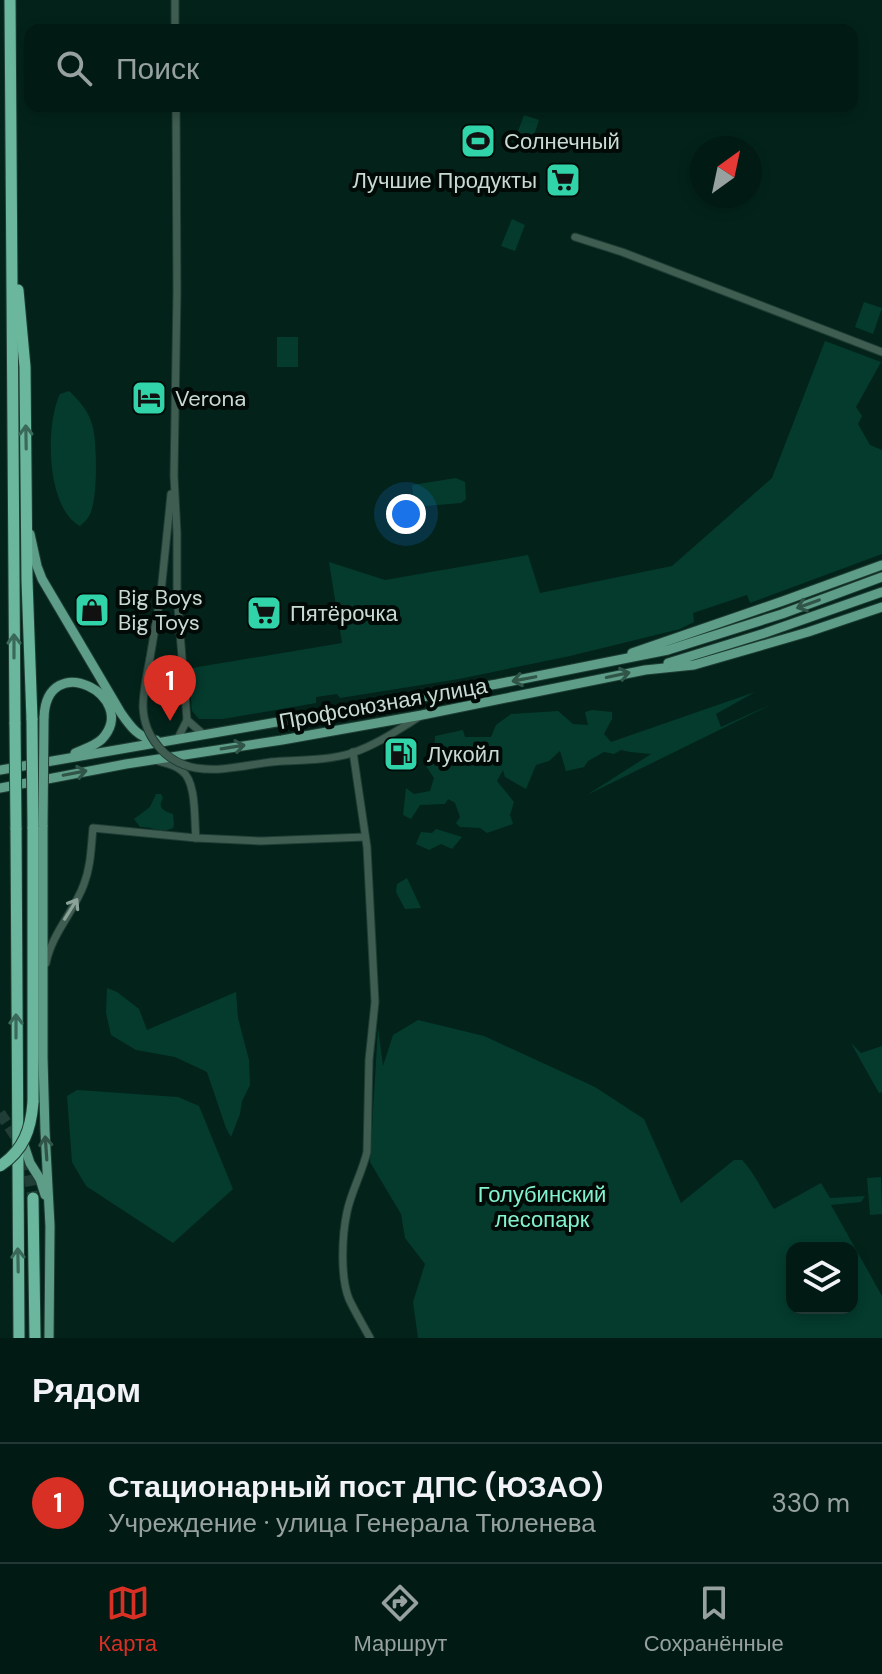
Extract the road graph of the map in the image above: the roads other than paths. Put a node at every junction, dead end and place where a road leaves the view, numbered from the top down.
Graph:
1 (10, 0) edge
2 (175, 0) edge
3 (175, 24) edge
4 (176, 112) edge
5 (575, 237) dead end
6 (12, 254) junction
7 (882, 352) edge
8 (174, 476) junction
9 (27, 515) junction
10 (882, 565) edge
11 (882, 577) edge
12 (882, 592) edge
13 (882, 607) edge
14 (601, 664) junction
15 (645, 670) junction
16 (422, 715) junction
17 (38, 719) junction
18 (187, 720) junction
19 (203, 734) junction
20 (173, 739) junction
21 (353, 752) junction
22 (61, 760) junction
23 (156, 760) junction
24 (0, 770) edge
25 (0, 788) edge
26 (38, 826) junction
27 (365, 837) junction
28 (196, 838) junction
29 (42, 981) junction
30 (17, 1104) junction
31 (0, 1166) edge
32 (33, 1198) tunnel mouth
33 (50, 1226) junction
34 (19, 1338) edge
35 (35, 1338) edge
36 (49, 1338) edge
37 (370, 1338) edge

1 - 6 highway
2 - 3 street
4 - 8 street
5 - 7 street
9 -> 6 highway
30 -> 6 highway, bridge
8 - 18 street
8 - 21 street, bridge
9 - 17 highway
9 - 20 main road
10 - 14 main road, Профсоюзная улица
11 -> 14 main road, Профсоюзная улица
12 - 15 main road, Профсоюзная улица
13 - 15 main road, Профсоюзная улица
14 -> 19 main road, Профсоюзная улица
16 -> 15 main road, Профсоюзная улица
16 - 21 street
23 -> 16 main road, Профсоюзная улица
17 - 22 main road
17 - 26 highway, bridge
17 - 26 main road, bridge
18 - 19 street
18 - 20 street
19 - 20 main road, Профсоюзная улица
20 - 22 main road, Профсоюзная улица
21 - 27 street
22 - 24 main road, Профсоюзная улица
25 -> 23 main road, Профсоюзная улица
23 - 28 street
26 - 29 main road
26 - 31 highway, bridge
27 - 28 street
27 - 37 street
29 -> 28 street
33 -> 29 main road
30 - 33 main road
34 -> 30 highway
32 - 35 highway
33 - 36 main road

